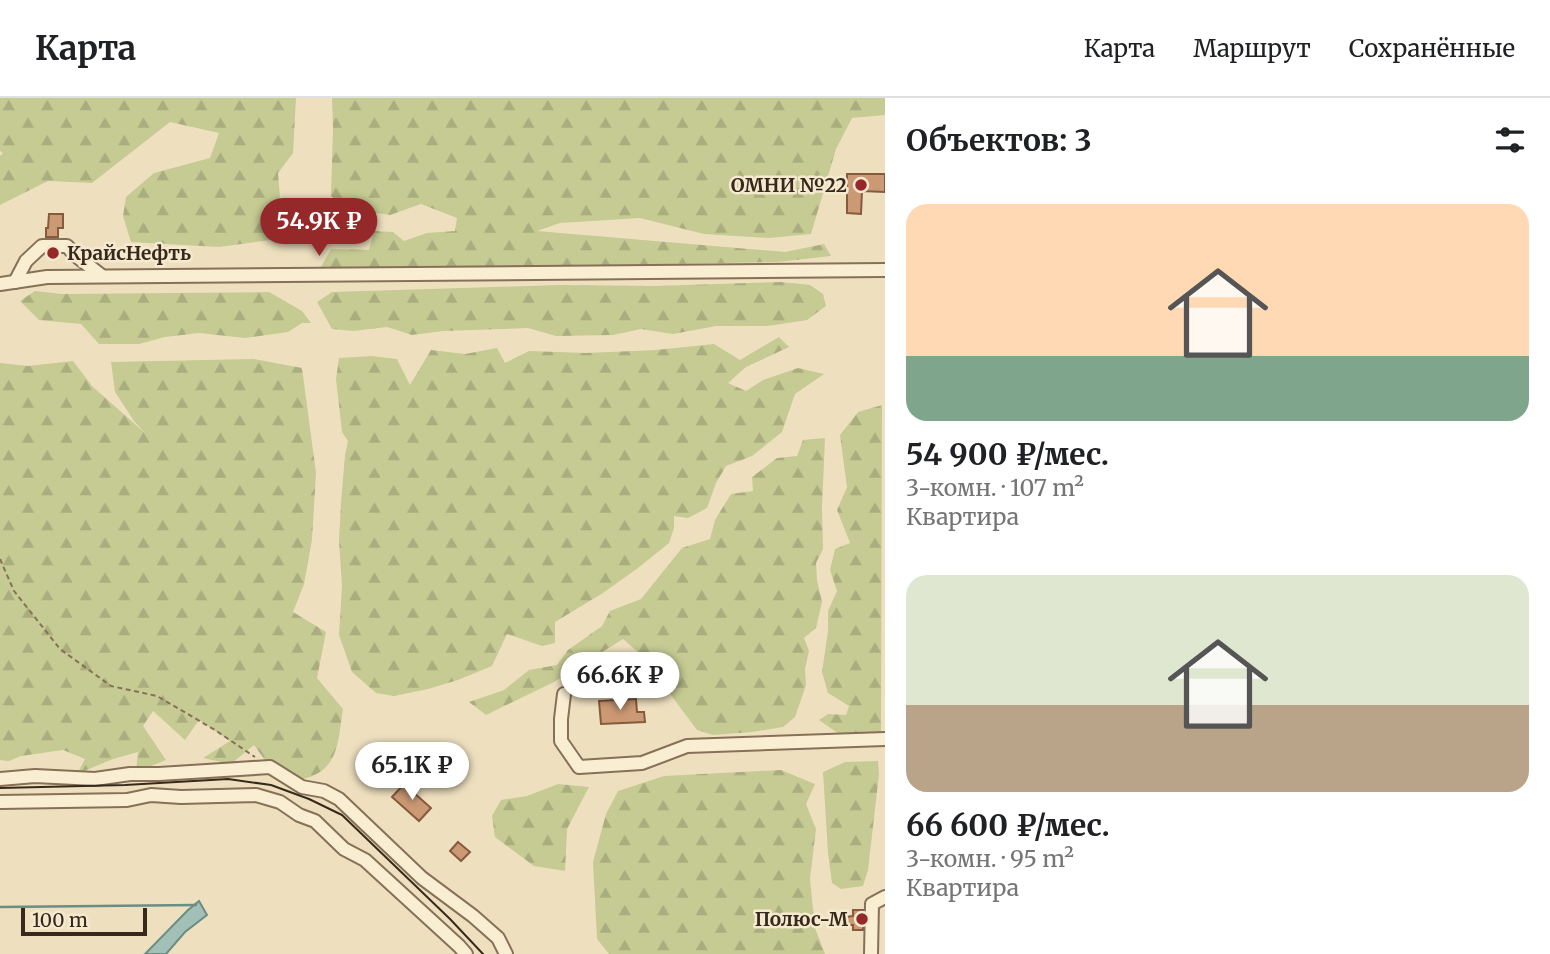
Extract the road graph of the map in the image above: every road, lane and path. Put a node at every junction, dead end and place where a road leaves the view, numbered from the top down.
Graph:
1 (885, 271) edge
2 (102, 276) junction
3 (15, 282) junction
4 (0, 284) edge
5 (0, 559) edge
6 (564, 694) dead end
7 (885, 740) edge
8 (270, 767) junction
9 (0, 779) edge
10 (0, 802) edge
11 (885, 897) edge
12 (466, 954) edge
13 (506, 954) edge
14 (871, 954) edge

1 - 2 street
2 - 3 street
2 - 3 street
3 - 4 street
5 - 8 path
6 - 7 street
8 - 9 street
8 - 13 street
10 - 12 street
11 - 14 street

